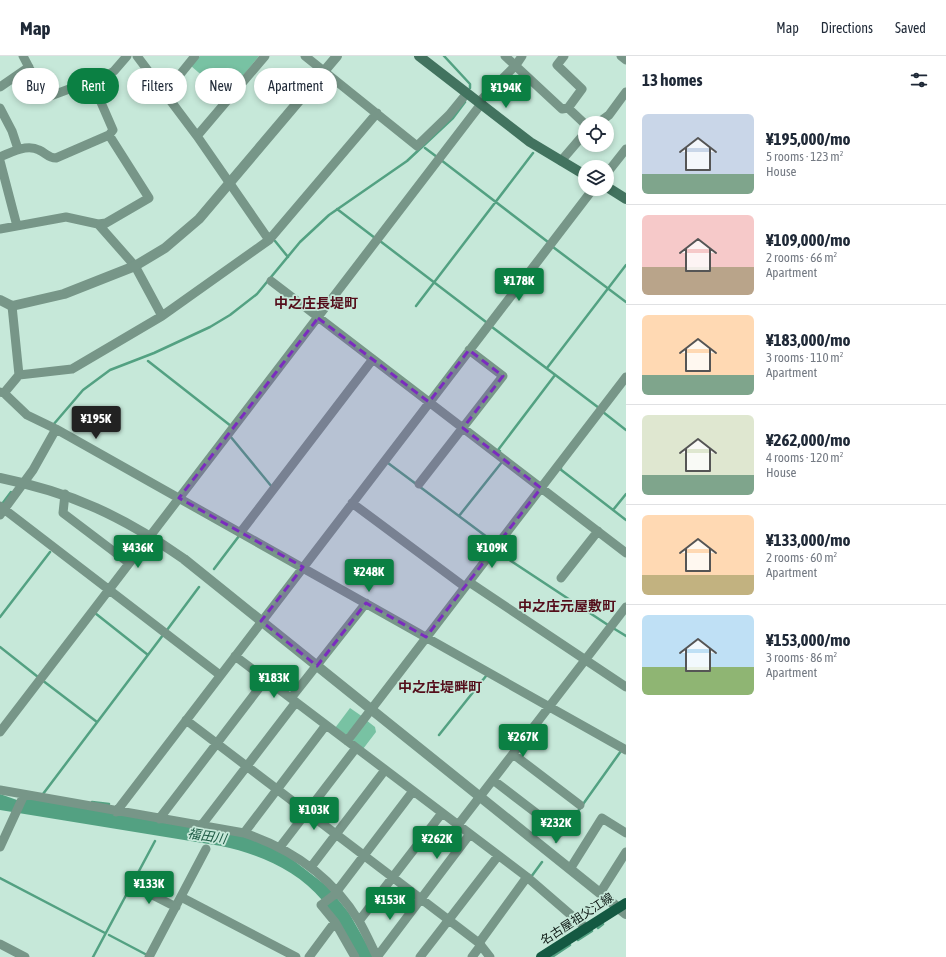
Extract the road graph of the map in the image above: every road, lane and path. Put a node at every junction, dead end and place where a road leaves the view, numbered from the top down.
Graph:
1 (23, 56) edge
2 (127, 56) edge
3 (137, 56) edge
4 (195, 56) edge
5 (265, 56) edge
6 (305, 56) edge
7 (337, 56) edge
8 (419, 56) edge
9 (505, 56) edge
10 (522, 56) edge
11 (564, 56) edge
12 (621, 56) edge
13 (430, 59) edge
14 (626, 60) edge
15 (516, 65) junction
16 (29, 67) junction
17 (117, 68) edge
18 (146, 68) edge
19 (185, 68) edge
20 (319, 68) edge
21 (327, 68) edge
22 (337, 82) edge
23 (0, 87) edge
24 (67, 90) edge
25 (626, 92) edge
26 (467, 93) junction
27 (480, 103) junction
28 (102, 104) edge
29 (173, 104) edge
30 (297, 104) edge
31 (0, 108) edge
32 (568, 108) junction
33 (377, 113) junction
34 (608, 116) edge
35 (578, 117) edge
36 (109, 135) junction
37 (197, 136) junction
38 (578, 141) edge
39 (18, 149) junction
40 (626, 149) edge
41 (0, 157) edge
42 (0, 161) edge
43 (561, 162) junction
44 (614, 164) edge
45 (578, 171) edge
46 (230, 183) junction
47 (614, 191) edge
48 (588, 196) edge
49 (626, 199) edge
50 (98, 224) junction
51 (17, 226) junction
52 (0, 229) edge
53 (269, 240) junction
54 (135, 266) junction
55 (271, 281) dead end
56 (0, 300) edge
57 (12, 306) junction
58 (162, 316) junction
59 (318, 318) junction
60 (469, 350) junction
61 (373, 360) junction
62 (19, 375) junction
63 (626, 377) edge
64 (2, 393) edge
65 (429, 402) junction
66 (463, 428) junction
67 (56, 429) junction
68 (0, 478) edge
69 (25, 483) junction
70 (419, 484) dead end
71 (541, 488) junction
72 (65, 494) junction
73 (179, 498) junction
74 (352, 503) junction
75 (2, 510) edge
76 (598, 531) junction
77 (240, 533) junction
78 (150, 536) junction
79 (626, 553) edge
80 (129, 563) junction
81 (302, 567) junction
82 (561, 578) dead end
83 (467, 585) junction
84 (109, 590) junction
85 (366, 603) junction
86 (626, 607) edge
87 (261, 621) junction
88 (426, 637) junction
89 (235, 656) junction
90 (585, 660) junction
91 (317, 666) junction
92 (220, 675) junction
93 (266, 679) junction
94 (626, 687) edge
95 (293, 700) junction
96 (549, 707) junction
97 (370, 710) junction
98 (186, 720) junction
99 (326, 725) junction
100 (0, 732) edge
101 (347, 741) junction
102 (217, 744) junction
103 (356, 748) junction
104 (626, 750) edge
105 (513, 754) junction
106 (246, 766) junction
107 (385, 770) junction
108 (493, 780) junction
109 (277, 789) junction
110 (0, 790) edge
111 (414, 791) junction
112 (24, 795) junction
113 (480, 797) junction
114 (580, 805) dead end
115 (116, 812) junction
116 (307, 812) junction
117 (442, 813) junction
118 (159, 819) junction
119 (201, 826) junction
120 (458, 826) junction
121 (561, 832) dead end
122 (244, 833) junction
123 (626, 833) edge
124 (336, 834) junction
125 (470, 834) junction
126 (0, 847) edge
127 (280, 847) junction
128 (206, 849) dead end
129 (626, 852) edge
130 (364, 856) junction
131 (498, 856) junction
132 (311, 867) junction
133 (570, 869) junction
134 (527, 877) junction
135 (392, 878) junction
136 (133, 885) dead end
137 (337, 892) junction
138 (600, 893) junction
139 (181, 897) junction
140 (421, 899) junction
141 (176, 907) junction
142 (624, 908) edge
143 (449, 920) junction
144 (359, 921) junction
145 (335, 922) junction
146 (586, 928) junction
147 (0, 944) edge
148 (480, 944) junction
149 (20, 956) edge
150 (149, 957) edge
151 (296, 957) edge
152 (309, 957) edge
153 (355, 957) edge
154 (377, 957) edge
155 (420, 957) edge
156 (472, 957) edge
157 (490, 957) edge
158 (541, 957) edge

1 - 16 street
2 - 17 street
3 - 18 street
4 - 19 street
5 - 37 street
6 - 20 street
7 - 21 street
8 - 13 main road
9 - 15 street
10 - 15 street
11 - 32 street
12 - 14 street
13 - 26 main road
15 - 27 street
15 - 32 street
16 - 23 street
16 - 24 street
22 - 33 street
25 - 34 street
26 - 27 main road
26 - 33 street
27 - 43 main road
27 - 59 street
28 - 36 street
29 - 37 street
30 - 46 street
31 - 39 street
32 - 35 street
33 - 53 street
36 - 39 street
36 - 50 street
37 - 46 street
38 - 43 street
39 - 41 street
40 - 44 street
42 - 51 street
43 - 45 main road
46 - 53 street
46 - 54 street
47 - 49 main road
48 - 60 street
50 - 51 street
50 - 54 street
51 - 52 street
53 - 58 street
54 - 57 street
54 - 58 street
55 - 59 street
56 - 57 street
57 - 62 street
58 - 62 street
59 - 61 street
59 - 73 street
60 - 65 street
60 - 66 street
61 - 65 street
61 - 77 street
62 - 64 street
63 - 71 street
64 - 67 street
65 - 66 street
65 - 74 street
66 - 70 street
66 - 71 street
67 - 69 street
67 - 73 street
68 - 69 street
69 - 72 street
69 - 75 street
71 - 76 street
71 - 83 street
72 - 78 street
72 - 80 street
73 - 77 street
73 - 78 street
74 - 81 street
74 - 83 street
75 - 84 street
76 - 79 street
76 - 82 street
77 - 81 street
78 - 80 street
78 - 87 street
80 - 84 street
81 - 85 street
81 - 87 street
83 - 88 street
83 - 90 street
84 - 92 street
84 - 100 street
85 - 88 street
85 - 91 street
86 - 90 street
87 - 89 street
87 - 91 street
88 - 96 street
88 - 97 street
89 - 92 street
89 - 93 street
90 - 94 street
90 - 96 street
91 - 95 street
91 - 97 street
92 - 98 street
93 - 95 street
93 - 102 street
95 - 99 street
95 - 106 street
96 - 104 street
96 - 105 street
97 - 101 street
97 - 113 street
98 - 102 street
98 - 115 street
99 - 101 street
99 - 109 street
101 - 103 street
102 - 106 street
102 - 118 street
103 - 107 street
103 - 116 street
105 - 108 street
105 - 114 street
106 - 109 street
106 - 119 street
107 - 111 street
107 - 124 street
108 - 113 street
108 - 121 street
109 - 116 street
109 - 122 street
110 - 112 street
111 - 117 street
111 - 130 street
112 - 115 street
112 - 126 street
113 - 120 street
113 - 133 street
115 - 118 street
116 - 124 street
116 - 127 street
117 - 120 street
117 - 135 street
118 - 119 street
119 - 122 street
120 - 125 street
122 - 127 street
123 - 133 street
124 - 130 street
124 - 132 street
125 - 131 street
125 - 140 street
127 - 132 street
128 - 139 street
129 - 138 street
130 - 135 street
130 - 137 street
131 - 134 street
131 - 143 street
132 - 137 street
133 - 138 street
134 - 146 street
134 - 148 street
135 - 140 street
135 - 144 street
136 - 141 street
137 - 144 street
137 - 145 street
138 - 142 street
139 - 141 street
139 - 151 street
140 - 143 street
140 - 154 street
141 - 150 street
142 - 146 main road, 名古屋祖父江線
143 - 148 street
143 - 155 street
144 - 154 street
145 - 152 street
145 - 153 street
146 - 158 main road, 名古屋祖父江線
147 - 149 street
148 - 156 street
148 - 157 street

